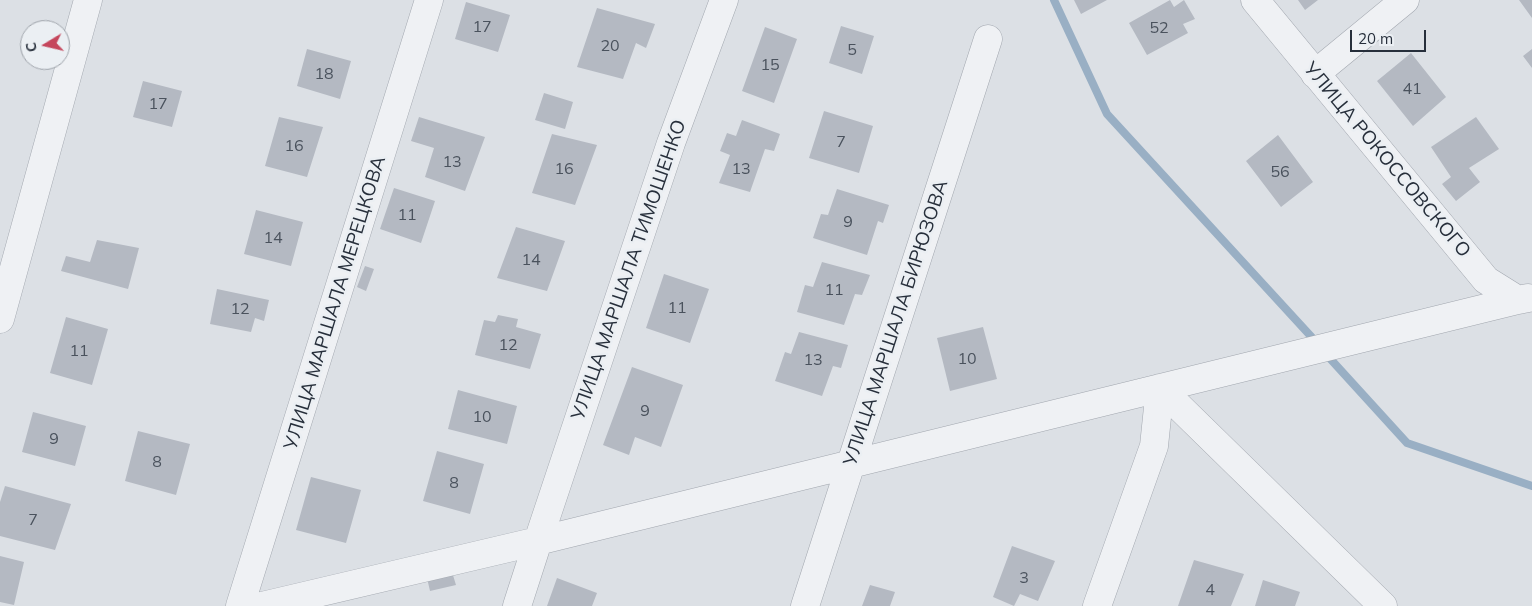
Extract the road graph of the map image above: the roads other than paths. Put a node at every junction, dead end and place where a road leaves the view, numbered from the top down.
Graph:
1 (88, 0) edge
2 (429, 0) edge
3 (724, 0) edge
4 (1255, 0) edge
5 (1405, 0) edge
6 (988, 39) dead end
7 (1315, 74) junction
8 (1525, 298) edge
9 (0, 319) edge
10 (1160, 388) junction
11 (850, 464) junction
12 (538, 541) junction
13 (240, 606) edge
14 (262, 606) edge
15 (517, 606) edge
16 (804, 606) edge
17 (1097, 606) edge
18 (1383, 606) edge

1 - 9 street
2 - 13 street, УЛИЦА МАРШАЛА МЕРЕЦКОВА
3 - 12 street, УЛИЦА МАРШАЛА ТИМОШЕНКО
4 - 7 street, УЛИЦА РОКОССОВСКОГО
5 - 7 street
6 - 11 street, УЛИЦА МАРШАЛА БИРЮЗОВА
7 - 8 street, УЛИЦА РОКОССОВСКОГО
8 - 10 street
10 - 11 street
10 - 17 street
10 - 18 street
11 - 12 street
11 - 16 street, УЛИЦА МАРШАЛА БИРЮЗОВА
12 - 14 street
12 - 15 street, УЛИЦА МАРШАЛА ТИМОШЕНКО

